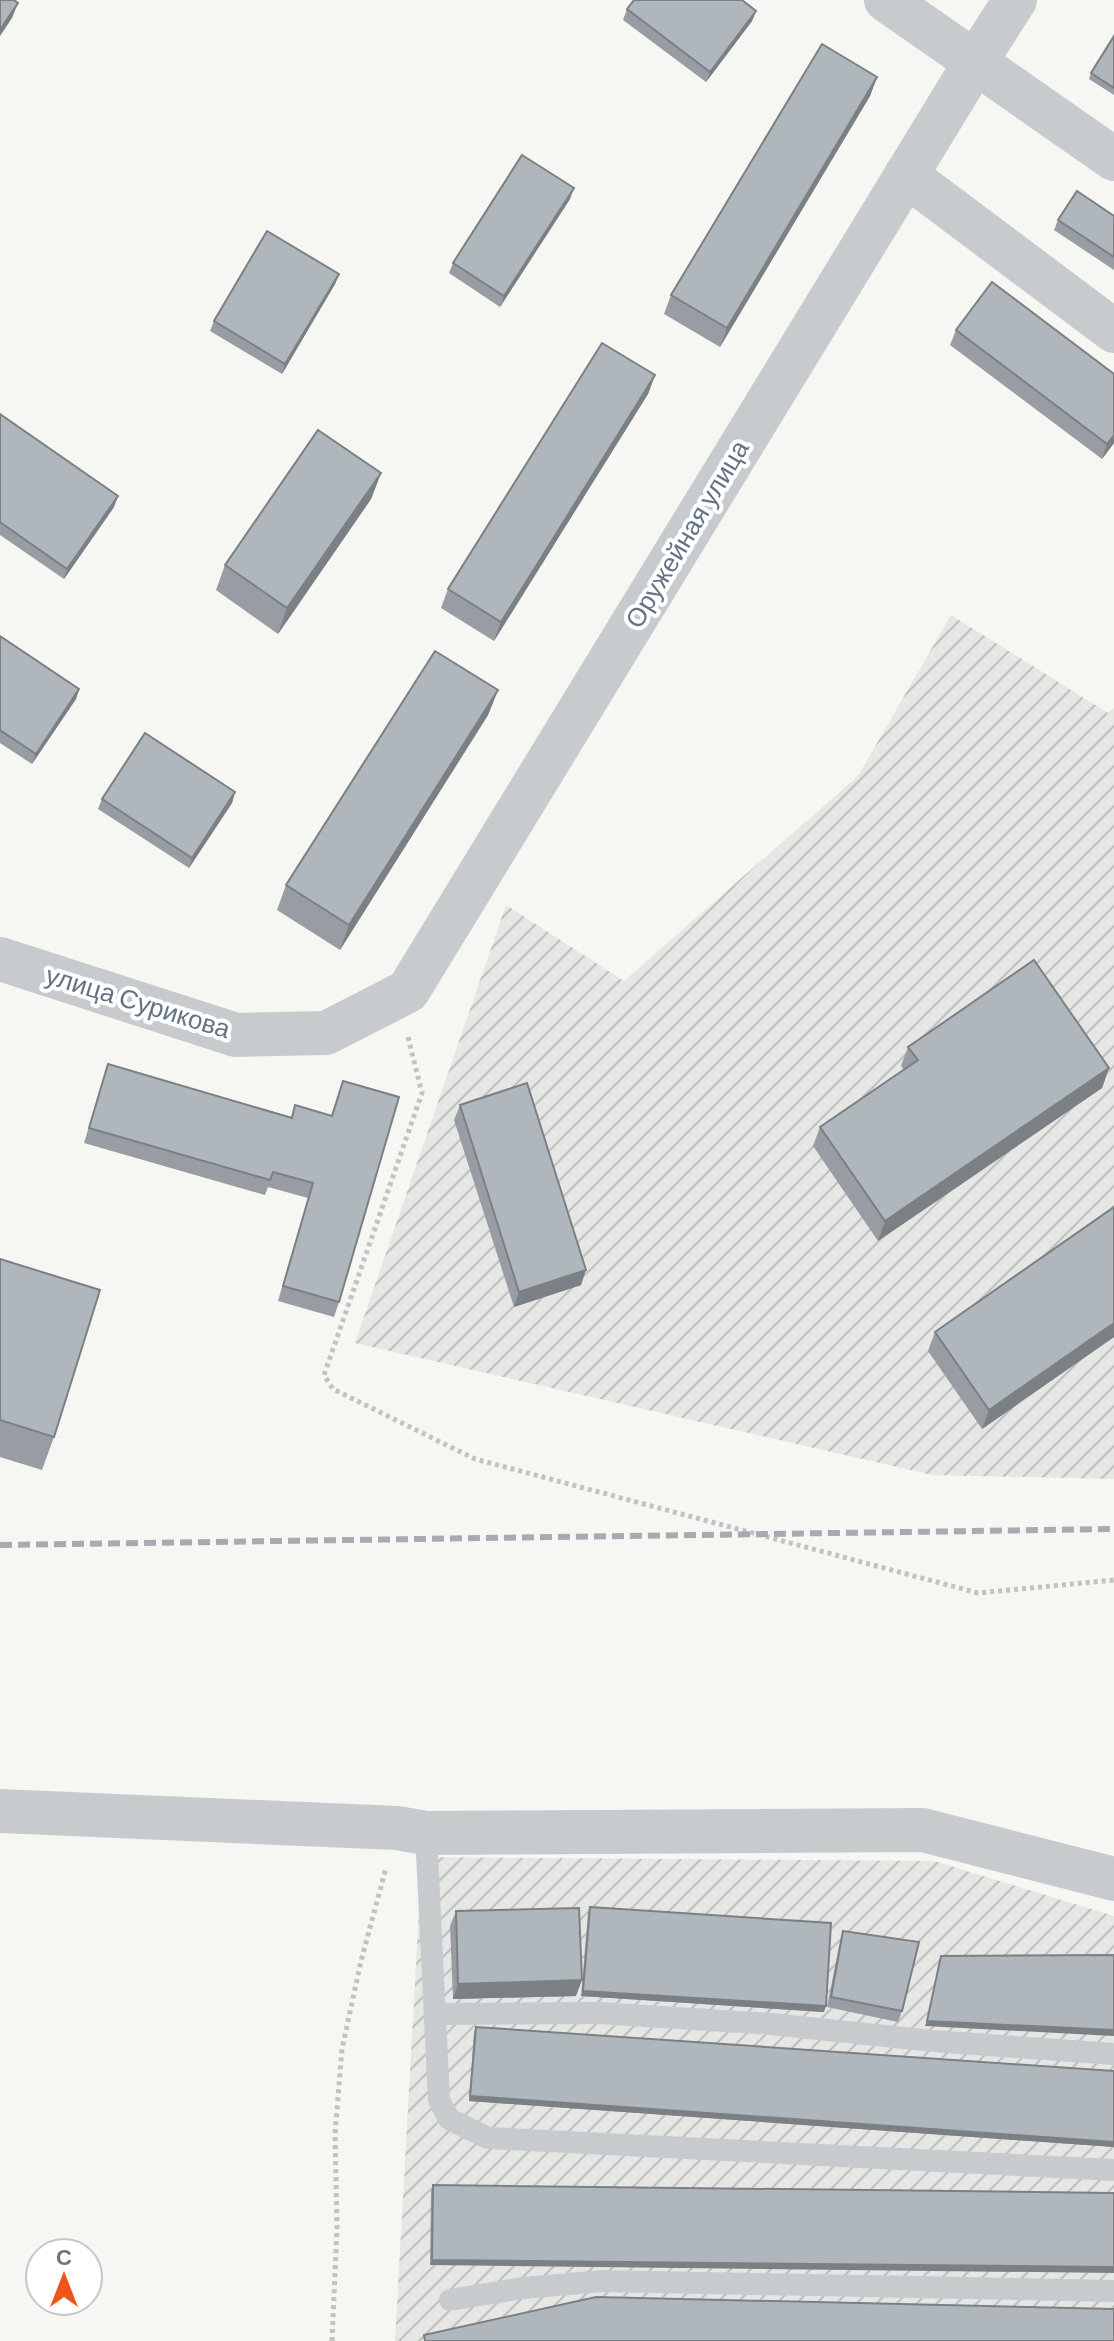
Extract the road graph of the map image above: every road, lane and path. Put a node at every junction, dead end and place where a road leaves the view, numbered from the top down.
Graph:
1 (886, 0) edge
2 (1015, 0) edge
3 (976, 61) junction
4 (1111, 149) edge
5 (906, 175) junction
6 (1114, 331) edge
7 (0, 959) edge
8 (398, 997) junction
9 (326, 1033) joint
10 (1114, 1580) edge
11 (0, 1811) edge
12 (412, 1830) junction
13 (1114, 1879) edge
14 (435, 2014) junction
15 (1114, 2054) edge
16 (1114, 2170) edge
17 (1114, 2291) edge
18 (450, 2300) dead end
19 (332, 2341) edge

1 - 3 street
2 - 3 street, Оружейная улица
3 - 4 street
3 - 5 street, Оружейная улица
5 - 6 street
5 - 8 street, Оружейная улица
7 - 9 street, улица Сурикова
8 - 9 street, Оружейная улица
8 - 10 path
11 - 12 street
12 - 13 street
12 - 14 lane
12 - 19 path
14 - 15 lane
14 - 16 lane
17 - 18 lane

